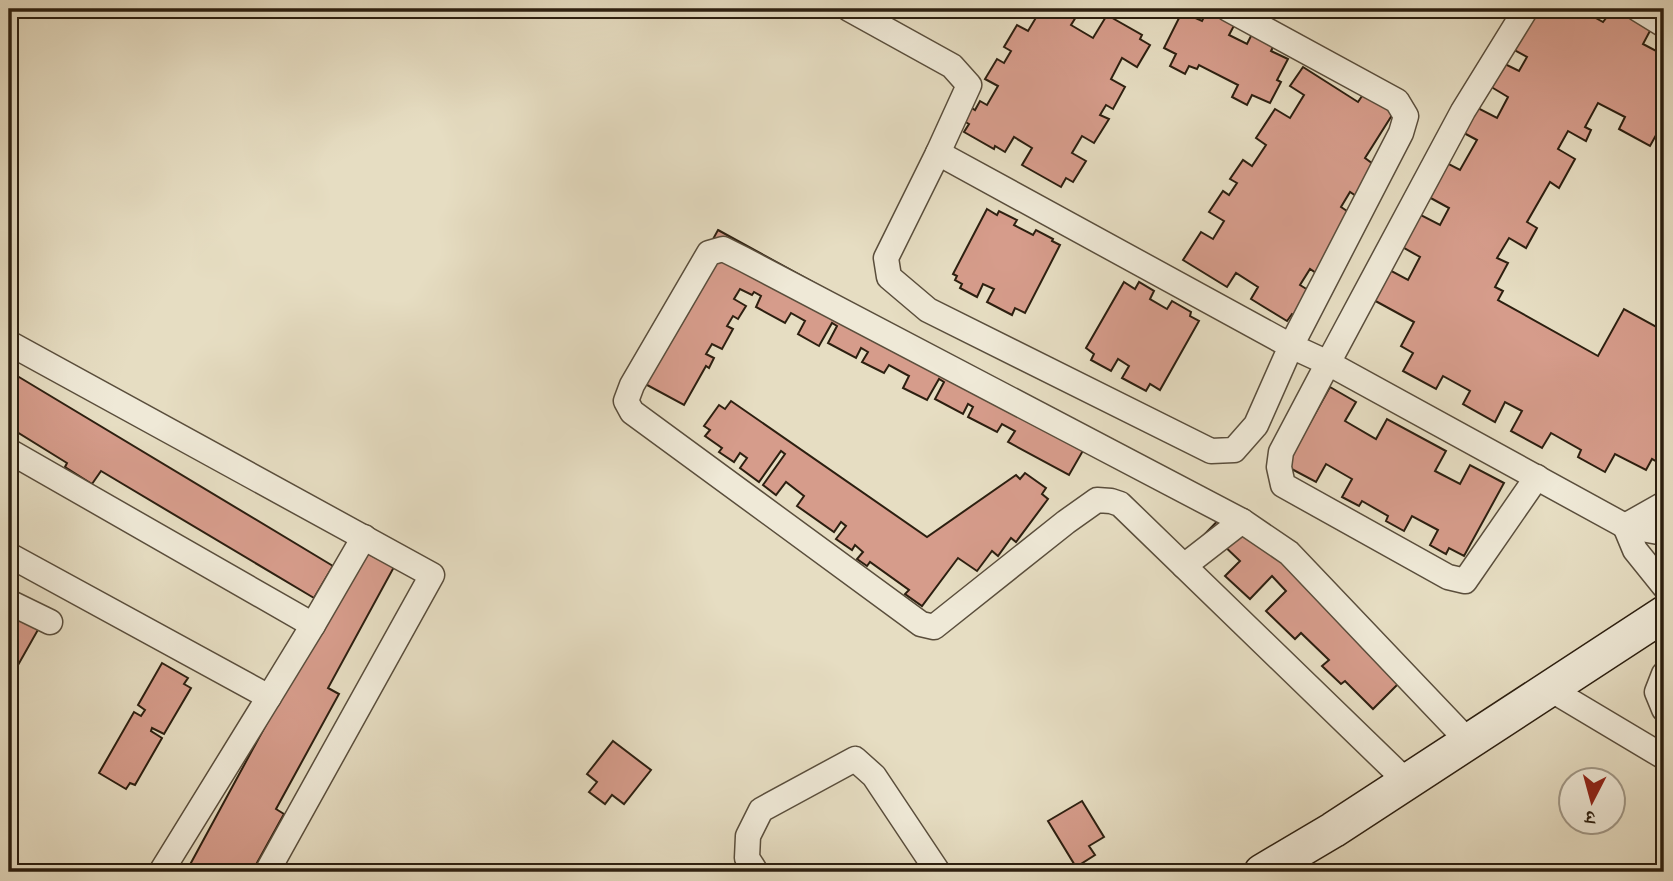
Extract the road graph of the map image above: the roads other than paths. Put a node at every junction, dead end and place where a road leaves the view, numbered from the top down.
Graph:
1 (849, 9) edge
2 (1228, 9) edge
3 (1526, 9) edge
4 (1638, 9) edge
5 (1664, 24) edge
6 (938, 153) junction
7 (9, 343) edge
8 (1292, 346) junction
9 (1328, 362) junction
10 (9, 450) edge
11 (1537, 477) junction
12 (1664, 504) edge
13 (1242, 521) junction
14 (1625, 526) junction
15 (1664, 533) edge
16 (364, 537) junction
17 (9, 555) edge
18 (1184, 566) junction
19 (1664, 586) edge
20 (9, 602) edge
21 (1664, 614) edge
22 (50, 622) dead end
23 (313, 625) junction
24 (1664, 674) edge
25 (1550, 689) junction
26 (269, 697) junction
27 (1664, 709) edge
28 (1469, 741) junction
29 (1664, 757) edge
30 (1407, 782) junction
31 (161, 872) edge
32 (267, 872) edge
33 (756, 872) edge
34 (938, 872) edge
35 (1262, 872) edge

1 - 6 street
2 - 8 street
3 - 9 street
4 - 5 street
6 - 8 street
6 - 8 street
7 - 16 street
8 - 9 street
9 - 11 street
9 - 11 street
10 - 23 street
11 - 14 street
12 - 14 street
13 - 18 street
13 - 18 street
13 - 28 street
14 - 15 street
14 - 19 street
16 - 23 street
16 - 32 street
17 - 26 street
18 - 30 street
20 - 22 street
21 - 25 main road
23 - 26 street
24 - 27 street
25 - 28 main road
25 - 29 street
26 - 31 street
28 - 30 main road
30 - 35 main road
33 - 34 street

